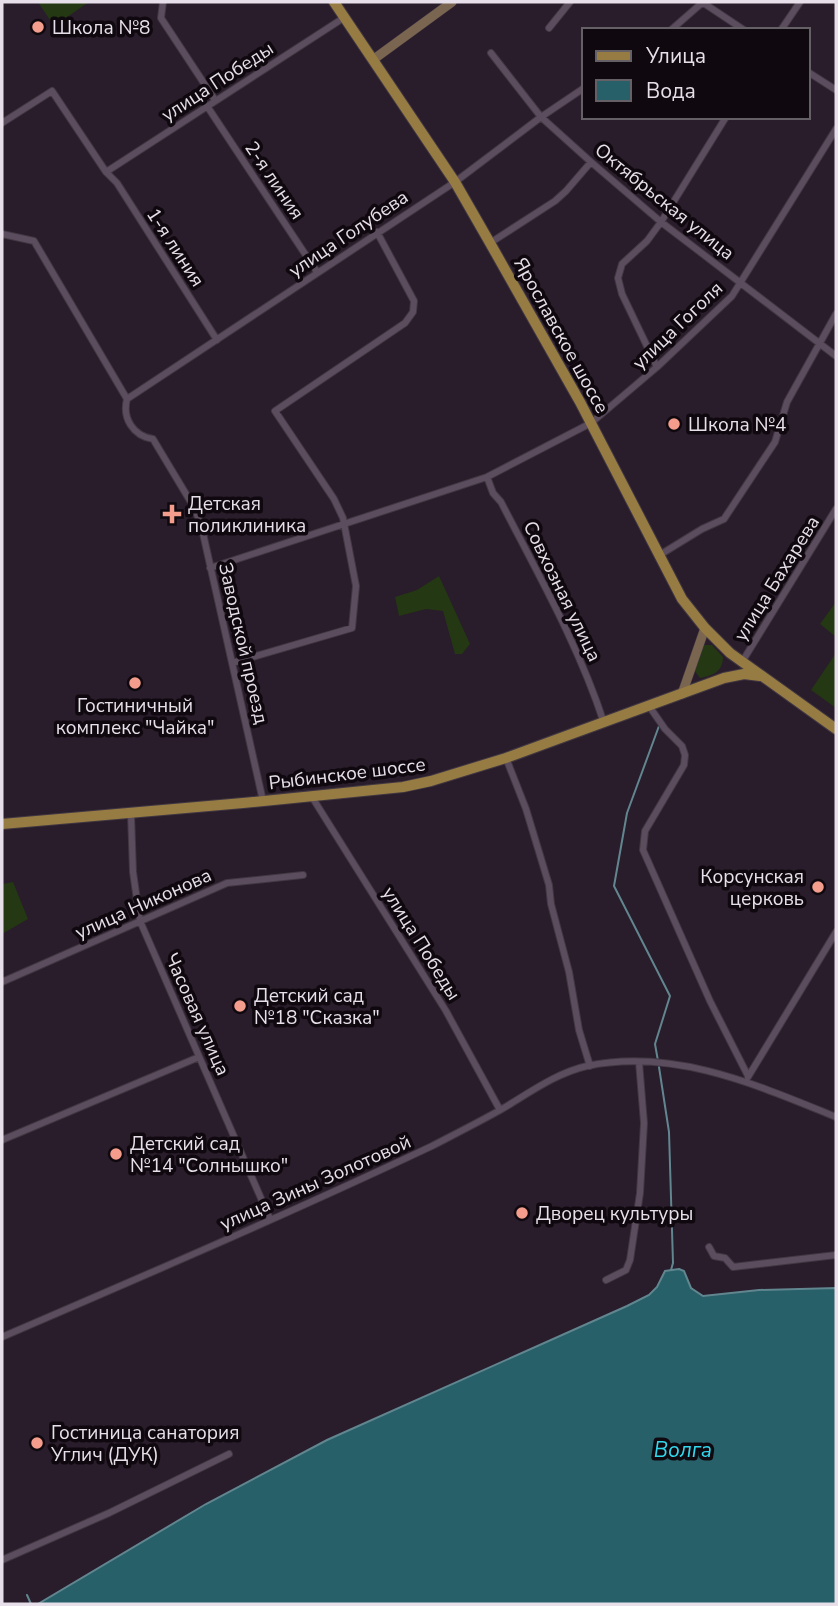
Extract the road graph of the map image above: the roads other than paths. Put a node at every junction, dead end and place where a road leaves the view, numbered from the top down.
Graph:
1 (163, 2) edge
2 (334, 2) edge
3 (452, 2) edge
4 (570, 2) edge
5 (703, 2) edge
6 (800, 2) edge
7 (345, 17) junction
8 (549, 28) dead end
9 (673, 28) edge
10 (741, 28) edge
11 (782, 28) edge
12 (491, 53) dead end
13 (374, 59) junction
14 (810, 73) edge
15 (582, 89) edge
16 (836, 90) edge
17 (215, 100) junction
18 (207, 106) junction
19 (541, 117) junction
20 (725, 119) edge
21 (2, 124) edge
22 (836, 129) edge
23 (591, 162) junction
24 (106, 172) junction
25 (455, 182) junction
26 (662, 222) junction
27 (377, 232) junction
28 (2, 234) edge
29 (490, 243) junction
30 (317, 272) junction
31 (742, 282) junction
32 (836, 314) edge
33 (217, 340) junction
34 (818, 343) junction
35 (836, 356) edge
36 (657, 367) junction
37 (127, 399) junction
38 (591, 423) junction
39 (487, 477) junction
40 (836, 509) edge
41 (345, 524) junction
42 (658, 556) junction
43 (210, 568) junction
44 (705, 628) junction
45 (742, 662) junction
46 (232, 663) junction
47 (763, 676) junction
48 (682, 694) junction
49 (649, 706) junction
50 (604, 723) junction
51 (836, 729) edge
52 (506, 758) junction
53 (312, 796) junction
54 (263, 801) junction
55 (131, 814) junction
56 (2, 824) edge
57 (303, 875) dead end
58 (140, 921) junction
59 (836, 932) edge
60 (2, 982) edge
61 (199, 1057) junction
62 (639, 1062) junction
63 (590, 1066) junction
64 (746, 1079) junction
65 (500, 1110) junction
66 (836, 1117) edge
67 (2, 1140) edge
68 (270, 1219) junction
69 (709, 1247) dead end
70 (836, 1255) edge
71 (606, 1280) dead end
72 (2, 1337) edge
73 (229, 1454) dead end
74 (2, 1560) edge

1 - 17 street
2 - 7 main road, Ярославское шоссе
3 - 13 main road
4 - 8 street
5 - 9 street
5 - 10 street
6 - 11 street
7 - 13 main road, Ярославское шоссе
7 - 17 street, улица Победы
12 - 19 street, Октябрьская улица
13 - 25 main road, Ярославское шоссе
14 - 16 street
15 - 19 street, улица Голубева
17 - 18 street, улица Победы
18 - 24 street, улица Победы
18 - 30 street, 2-я линия
19 - 23 street, Октябрьская улица
19 - 25 street, улица Голубева
20 - 26 street
21 - 24 street, 1-я линия
22 - 31 street, улица Гоголя
23 - 26 street, Октябрьская улица
23 - 29 street
24 - 33 street, 1-я линия
25 - 27 street, улица Голубева
25 - 29 main road, Ярославское шоссе
26 - 31 street, Октябрьская улица
26 - 36 street
27 - 30 street, улица Голубева
27 - 41 street
28 - 37 street, Заводской проезд
29 - 38 main road, Ярославское шоссе
30 - 33 street, улица Голубева
31 - 34 street, Октябрьская улица
31 - 36 street, улица Гоголя
32 - 34 street
33 - 37 street, улица Голубева
34 - 35 street, Октябрьская улица
34 - 42 street
36 - 38 street, улица Гоголя
37 - 43 street, Заводской проезд
38 - 39 street, улица Гоголя
38 - 42 main road, Ярославское шоссе
39 - 41 street, улица Гоголя
39 - 50 street, Совхозная улица
40 - 45 street, улица Бахарева
41 - 43 street, улица Гоголя
41 - 46 street
42 - 44 main road, Ярославское шоссе
43 - 46 street, Заводской проезд
44 - 45 main road, Ярославское шоссе
44 - 48 main road
45 - 47 main road, Ярославское шоссе
46 - 54 street, Заводской проезд
47 - 48 main road, Рыбинское шоссе
47 - 51 main road, Ярославское шоссе
48 - 49 main road, Рыбинское шоссе
49 - 50 main road, Рыбинское шоссе
49 - 64 street
50 - 52 main road, Рыбинское шоссе
52 - 53 main road, Рыбинское шоссе
52 - 63 street
53 - 54 main road, Рыбинское шоссе
53 - 65 street, улица Победы
54 - 55 main road, Рыбинское шоссе
55 - 56 main road, Рыбинское шоссе
55 - 58 street, Часовая улица
57 - 58 street, улица Никонова
58 - 60 street, улица Никонова
58 - 61 street, Часовая улица
59 - 64 street
61 - 67 street
61 - 68 street, Часовая улица
62 - 63 street, улица Зины Золотовой
62 - 64 street, улица Зины Золотовой
62 - 71 street
63 - 65 street, улица Зины Золотовой
64 - 66 street, улица Зины Золотовой
65 - 68 street, улица Зины Золотовой
68 - 72 street, улица Зины Золотовой
69 - 70 street
73 - 74 street

